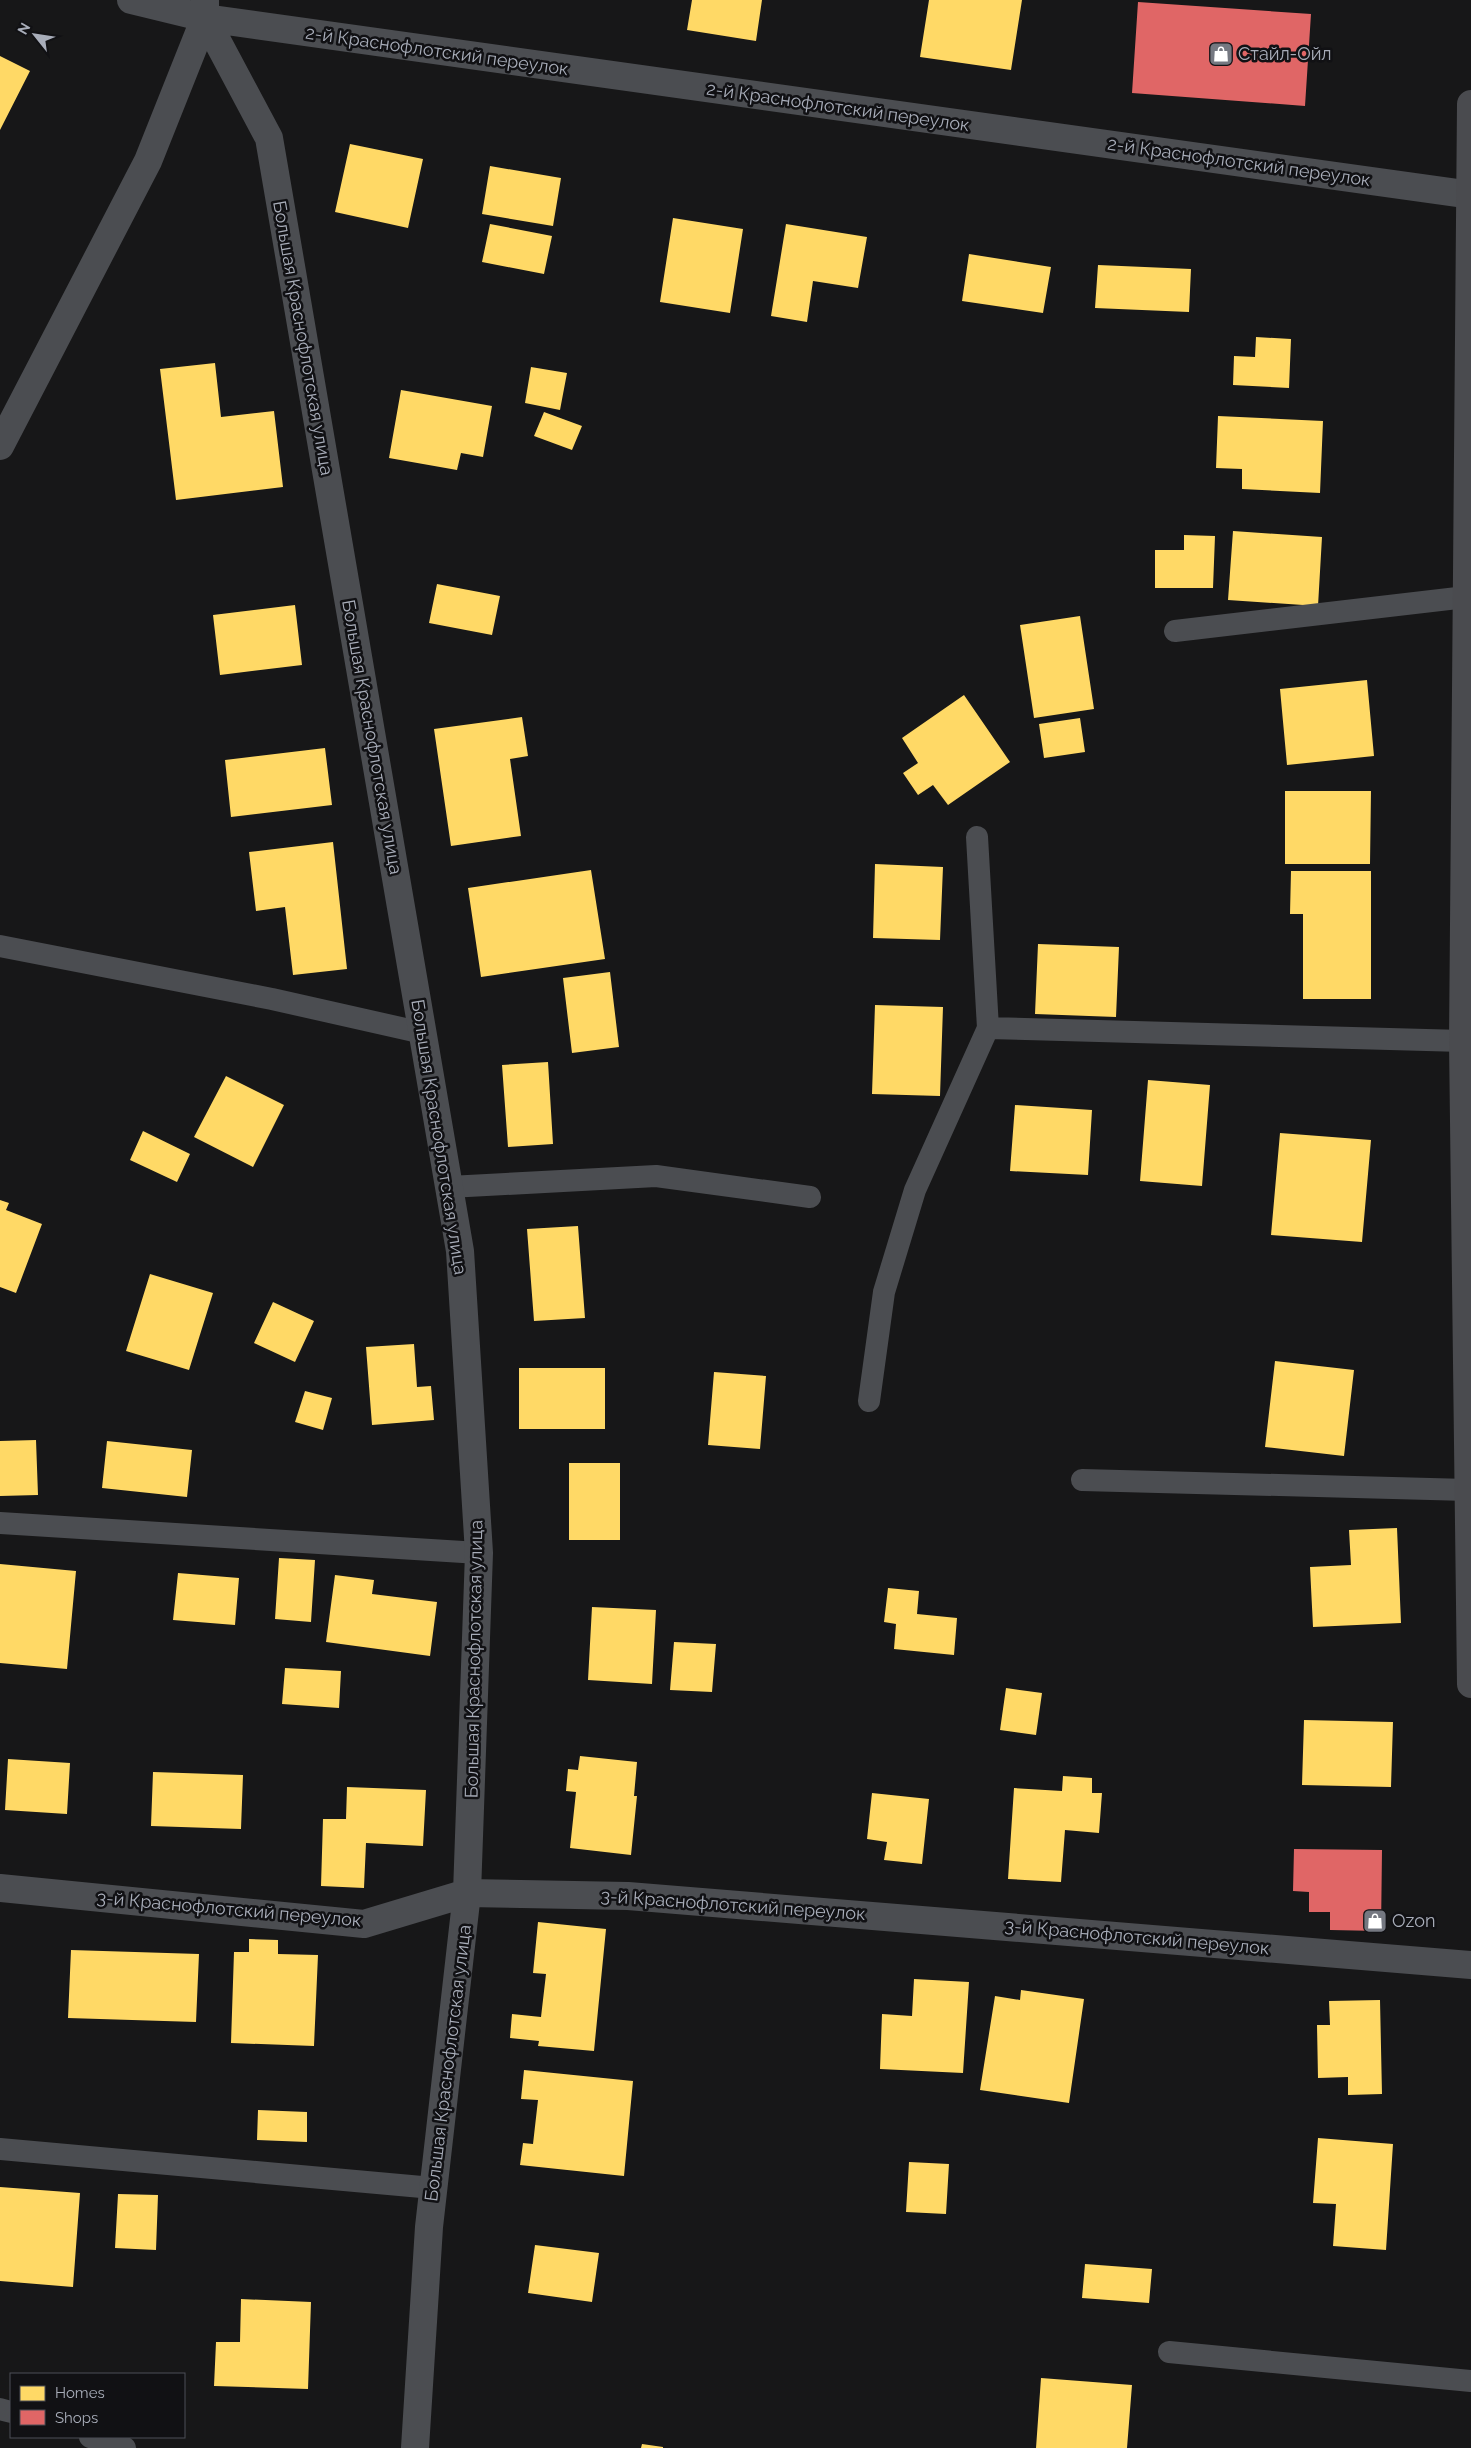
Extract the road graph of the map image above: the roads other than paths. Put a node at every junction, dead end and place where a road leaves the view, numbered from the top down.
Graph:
1 (131, 0) edge
2 (205, 9) edge
3 (1471, 104) edge
4 (1470, 194) edge
5 (0, 446) edge
6 (1466, 597) junction
7 (1175, 631) dead end
8 (977, 837) dead end
9 (0, 946) edge
10 (988, 1028) junction
11 (423, 1033) junction
12 (1463, 1041) junction
13 (449, 1187) junction
14 (810, 1196) dead end
15 (1469, 1328) edge
16 (869, 1401) dead end
17 (1082, 1480) dead end
18 (1468, 1490) junction
19 (0, 1523) edge
20 (480, 1553) junction
21 (1471, 1684) edge
22 (0, 1888) edge
23 (467, 1893) junction
24 (1471, 1965) edge
25 (0, 2149) edge
26 (433, 2188) junction
27 (1168, 2352) dead end
28 (1471, 2381) edge
29 (93, 2438) edge
30 (125, 2448) edge
31 (415, 2448) edge

1 - 2 street, 2-й Краснофлотский переулок
2 - 4 street, 2-й Краснофлотский переулок
2 - 5 street
2 - 11 street, Большая Краснофлотская улица
3 - 4 street
4 - 6 street
6 - 7 lane
6 - 12 street
8 - 10 lane
9 - 11 lane
10 - 12 lane
10 - 16 lane
11 - 13 street, Большая Краснофлотская улица
12 - 15 street
13 - 14 lane
13 - 20 street, Большая Краснофлотская улица
15 - 18 street
17 - 18 lane
18 - 21 street
19 - 20 lane
20 - 23 street, Большая Краснофлотская улица
22 - 23 street, 3-й Краснофлотский переулок
23 - 24 street, 3-й Краснофлотский переулок
23 - 26 street, Большая Краснофлотская улица
25 - 26 lane
26 - 31 street, Большая Краснофлотская улица
27 - 28 lane
29 - 30 lane

